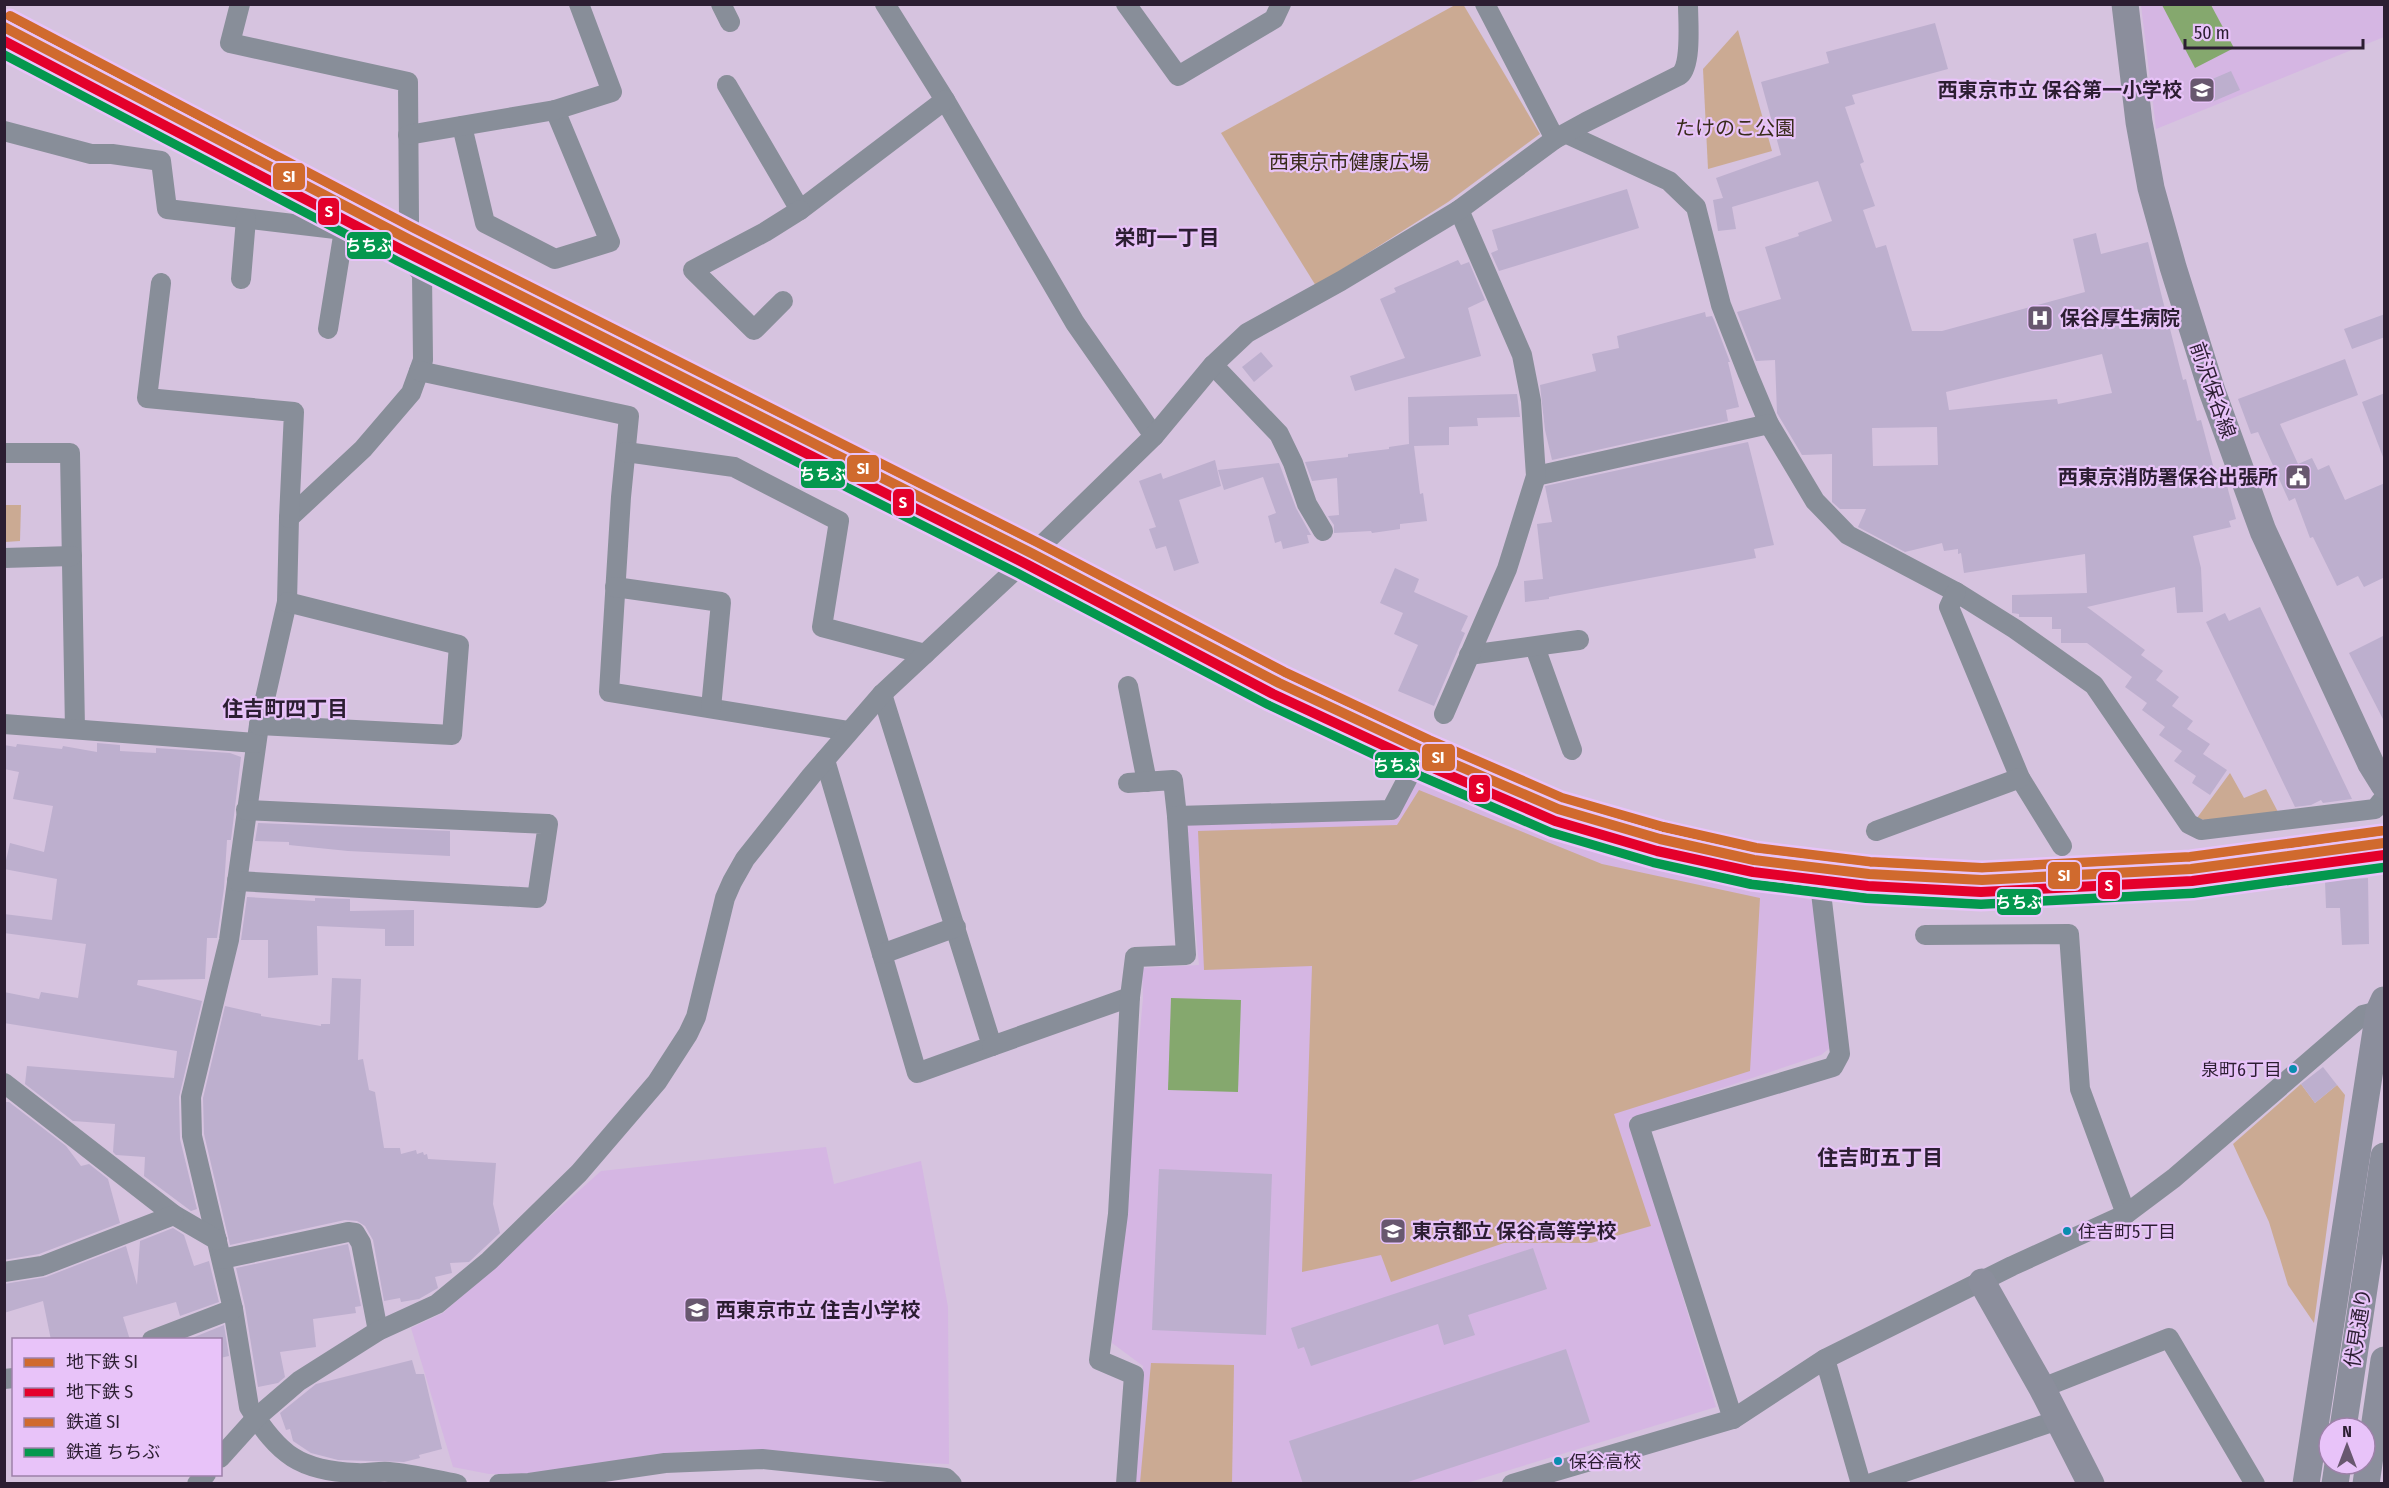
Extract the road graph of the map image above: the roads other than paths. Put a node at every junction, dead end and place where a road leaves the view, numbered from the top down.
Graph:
1 (240, 4) edge
2 (579, 4) edge
3 (885, 4) edge
4 (1126, 4) edge
5 (1281, 4) edge
6 (1485, 4) edge
7 (1688, 4) edge
8 (2125, 4) edge
9 (727, 85) dead end
10 (945, 100) junction
11 (555, 110) junction
12 (462, 126) junction
13 (4, 131) edge
14 (408, 135) junction
15 (1561, 137) junction
16 (800, 210) junction
17 (1459, 210) junction
18 (246, 219) junction
19 (344, 230) junction
20 (406, 254) junction
21 (241, 279) dead end
22 (161, 283) dead end
23 (783, 301) dead end
24 (328, 329) dead end
25 (1213, 365) junction
26 (419, 371) junction
27 (1768, 424) junction
28 (1154, 436) junction
29 (626, 452) junction
30 (4, 453) edge
31 (1536, 476) junction
32 (290, 518) junction
33 (1323, 531) dead end
34 (72, 556) junction
35 (4, 558) edge
36 (615, 587) junction
37 (1956, 592) junction
38 (286, 602) junction
39 (1579, 640) dead end
40 (1535, 647) junction
41 (925, 654) junction
42 (1469, 655) junction
43 (1128, 686) dead end
44 (882, 694) junction
45 (711, 708) junction
46 (1444, 714) dead end
47 (4, 724) edge
48 (75, 729) junction
49 (849, 731) junction
50 (258, 734) junction
51 (1572, 750) dead end
52 (825, 760) junction
53 (2020, 778) junction
54 (2385, 785) edge
55 (2385, 798) edge
56 (246, 810) junction
57 (1177, 816) junction
58 (1876, 831) dead end
59 (2062, 846) dead end
60 (237, 881) junction
61 (956, 927) junction
62 (1925, 934) dead end
63 (882, 954) junction
64 (1130, 997) junction
65 (2382, 1005) edge
66 (992, 1046) junction
67 (4, 1083) edge
68 (2385, 1156) edge
69 (2126, 1214) junction
70 (174, 1215) junction
71 (219, 1250) junction
72 (4, 1272) edge
73 (1982, 1282) junction
74 (233, 1309) junction
75 (378, 1331) junction
76 (157, 1338) edge
77 (1825, 1359) junction
78 (2385, 1360) edge
79 (2042, 1388) junction
80 (2345, 1416) edge
81 (256, 1418) junction
82 (1733, 1419) junction
83 (2058, 1420) junction
84 (222, 1456) edge
85 (605, 1478) edge
86 (457, 1484) edge
87 (499, 1484) edge
88 (952, 1484) edge
89 (1126, 1484) edge
90 (1512, 1484) edge
91 (1861, 1484) edge
92 (1869, 1484) edge
93 (2091, 1484) edge
94 (2255, 1484) edge
95 (2306, 1484) edge
96 (2366, 1484) edge

1 - 14 street
2 - 11 street
3 - 10 street
4 - 5 street
6 - 15 street
7 - 15 street
8 - 54 main road, 前沢保谷線
9 - 16 street
10 - 16 street
10 - 28 street
11 - 12 street
11 - 12 street
12 - 14 street
13 - 18 street
14 - 20 street
15 - 17 street
15 - 27 street
16 - 23 street
17 - 25 street
17 - 31 street
18 - 19 street
18 - 21 street
19 - 20 street
19 - 24 street
20 - 26 street
22 - 32 street
25 - 28 street
25 - 33 street
26 - 29 street
26 - 32 street
27 - 31 street
27 - 37 street
28 - 41 street
29 - 36 street
29 - 41 street
30 - 34 street
31 - 42 street
32 - 38 street
34 - 35 street
34 - 48 street
36 - 45 street
36 - 45 street
37 - 53 street
37 - 55 street
38 - 50 street
38 - 50 street
39 - 40 street
40 - 42 street
40 - 51 street
41 - 44 street
42 - 46 street
43 - 57 street
44 - 49 street
44 - 61 street
45 - 49 street
47 - 48 street
48 - 50 street
49 - 52 street
50 - 56 street
52 - 63 street
52 - 75 street
53 - 58 street
53 - 59 street
56 - 60 street
56 - 60 street
57 - 64 street
57 - 82 street
60 - 71 street
61 - 63 street
61 - 66 street
62 - 69 street
63 - 66 street
64 - 66 street
64 - 89 street
65 - 69 street
65 - 95 main road
67 - 70 street
68 - 80 main road, 伏見通り
69 - 73 street
70 - 71 street
70 - 72 street
71 - 74 street
71 - 75 street
73 - 77 street
73 - 79 main road
74 - 76 street
74 - 81 street
75 - 81 street
77 - 82 street
77 - 91 street
78 - 96 main road, 伏見通り
79 - 83 main road
79 - 94 street
81 - 84 street
81 - 86 street
82 - 90 street
83 - 92 street
83 - 93 main road
85 - 87 street
85 - 88 street

